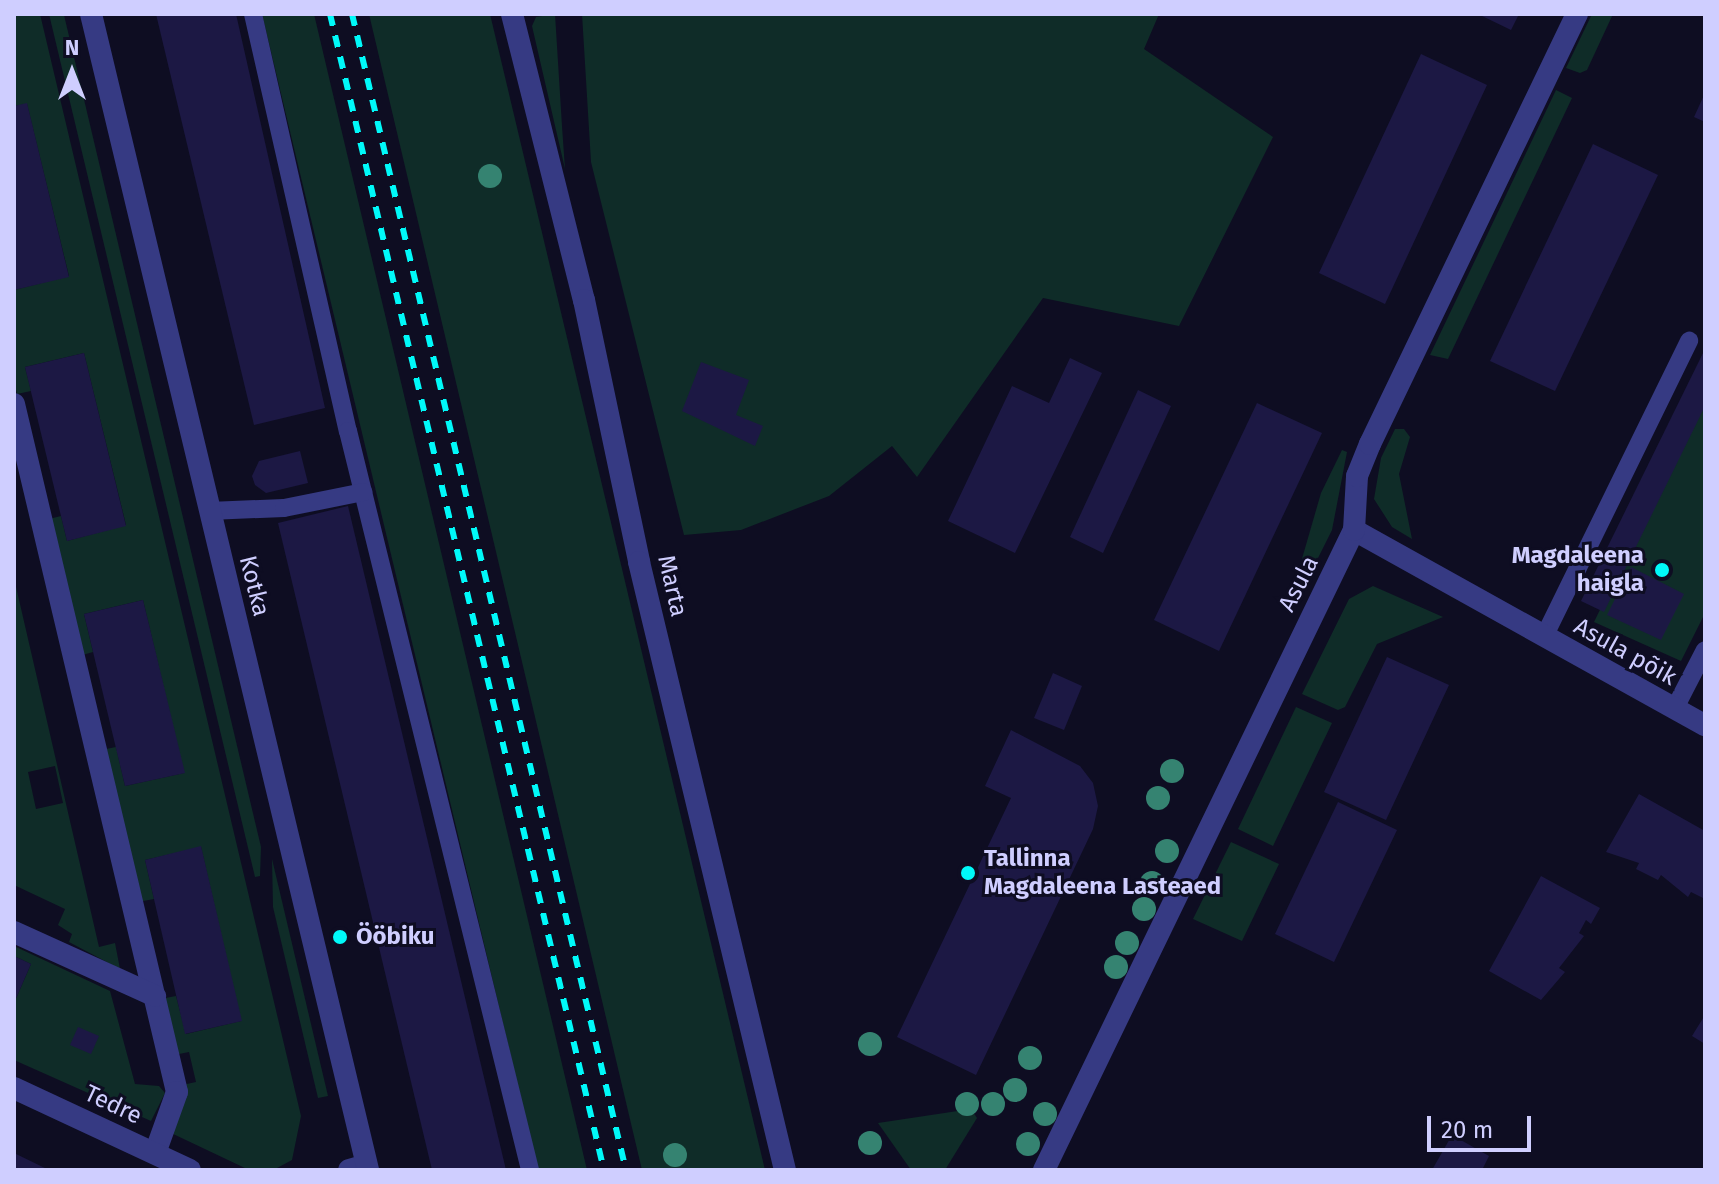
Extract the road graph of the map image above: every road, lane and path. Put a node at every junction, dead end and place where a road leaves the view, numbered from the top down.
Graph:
1 (91, 14) edge
2 (253, 14) edge
3 (512, 14) edge
4 (1577, 14) edge
5 (1689, 341) dead end
6 (14, 404) edge
7 (363, 492) junction
8 (209, 511) junction
9 (1354, 530) junction
10 (1544, 637) junction
11 (1705, 650) edge
12 (1675, 708) junction
13 (1705, 725) edge
14 (14, 932) edge
15 (155, 996) junction
16 (14, 1088) edge
17 (150, 1151) junction
18 (361, 1168) edge
19 (135, 1170) edge
20 (190, 1170) edge
21 (530, 1170) edge
22 (785, 1170) edge
23 (1044, 1170) edge

1 - 8 street, Kotka
2 - 7 lane
3 - 22 street, Marta
4 - 9 street, Asula
5 - 10 lane
6 - 15 street
7 - 8 lane
7 - 21 lane
8 - 18 street, Kotka
9 - 10 street, Asula põik
9 - 23 street, Asula
10 - 12 street, Asula põik
11 - 12 lane
12 - 13 street, Asula põik
14 - 15 street
15 - 17 street
16 - 17 street, Tedre
17 - 19 street
17 - 20 street, Tedre

